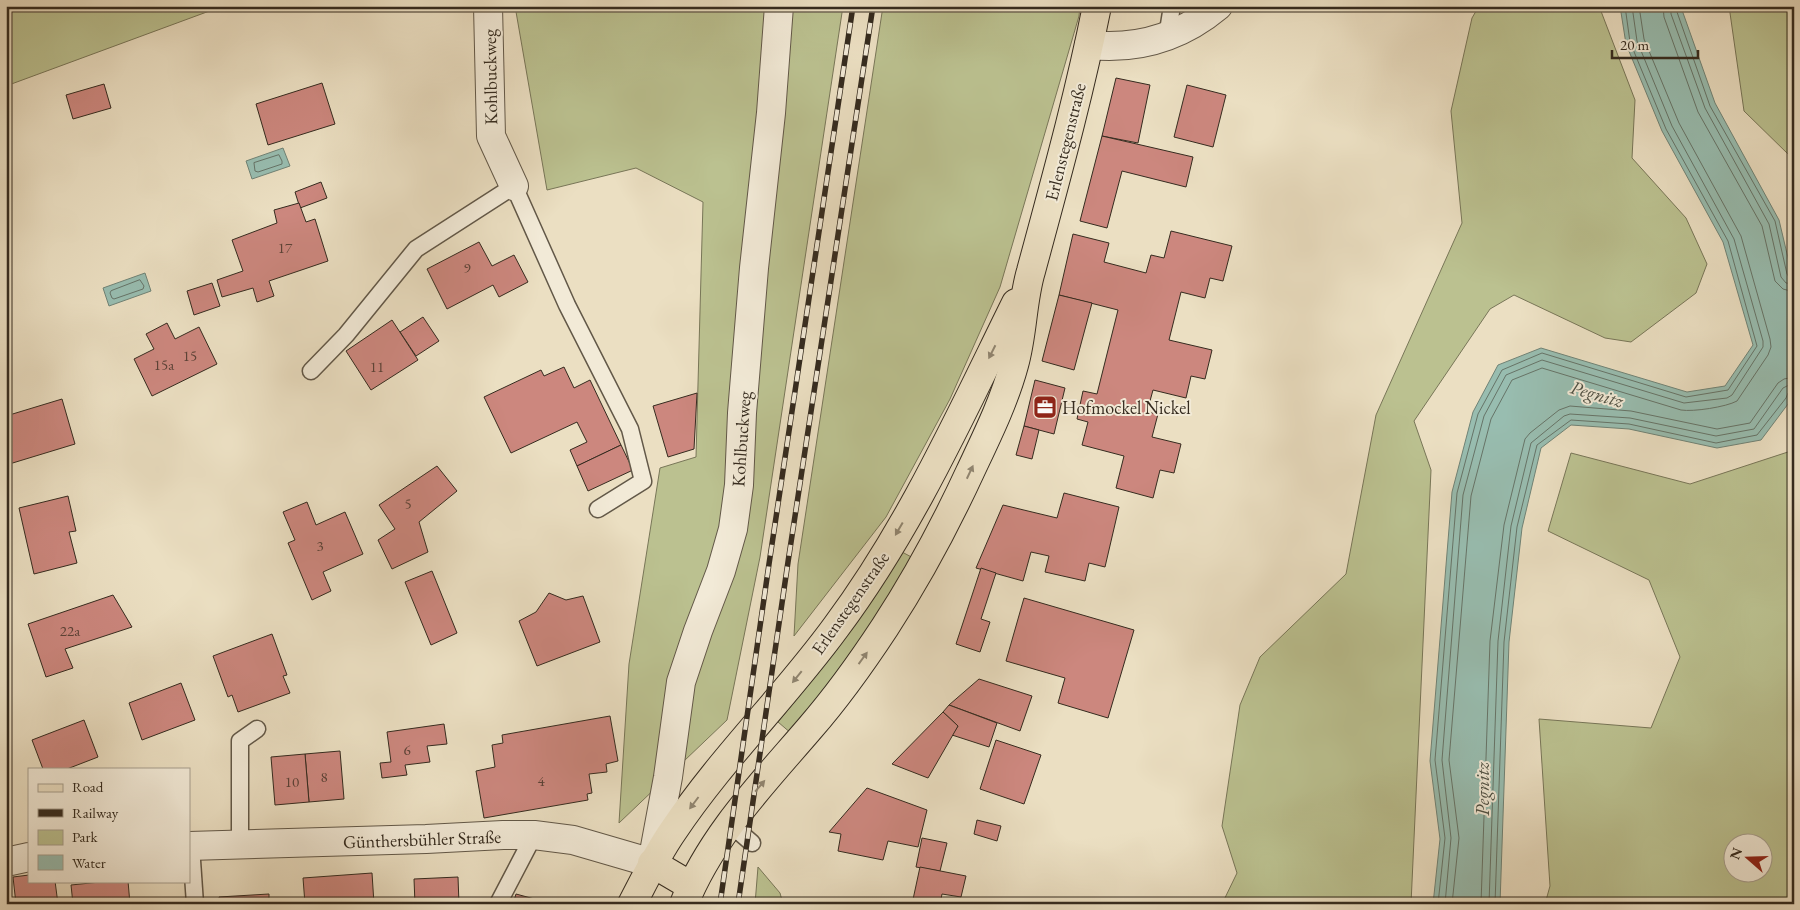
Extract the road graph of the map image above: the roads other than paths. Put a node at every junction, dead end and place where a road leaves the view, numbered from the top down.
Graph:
1 (488, 6) edge
2 (779, 6) edge
3 (1097, 6) edge
4 (1172, 6) edge
5 (1218, 6) edge
6 (1167, 37) junction
7 (1089, 45) junction
8 (514, 186) junction
9 (1029, 278) junction
10 (311, 371) dead end
11 (923, 487) junction
12 (956, 501) junction
13 (598, 509) dead end
14 (258, 729) dead end
15 (730, 824) junction
16 (534, 835) junction
17 (752, 843) dead end
18 (190, 846) edge
19 (240, 846) junction
20 (28, 857) edge
21 (6, 862) edge
22 (652, 863) junction
23 (687, 895) edge
24 (195, 904) edge
25 (498, 904) edge
26 (632, 904) edge

1 - 8 street, Kohlbuckweg
2 - 22 street, Kohlbuckweg
3 - 7 main road, Erlenstegenstraße
4 - 6 lane
5 - 6 street
6 - 7 street
7 - 9 main road, Erlenstegenstraße
8 - 10 lane
8 - 13 lane, Kohlbuckweg
9 -> 11 main road, Erlenstegenstraße
12 -> 9 main road, Erlenstegenstraße
11 - 12 main road
11 -> 22 main road, Erlenstegenstraße
15 -> 12 main road, Erlenstegenstraße
14 - 19 lane
15 - 17 lane
15 - 23 main road, Erlenstegenstraße
16 - 19 street, Günthersbühler Straße
16 - 22 street, Günthersbühler Straße
16 - 25 lane
18 - 19 street, Günthersbühler Straße
18 - 24 lane
20 - 21 street
22 - 23 main road
22 - 26 main road, Erlenstegenstraße

